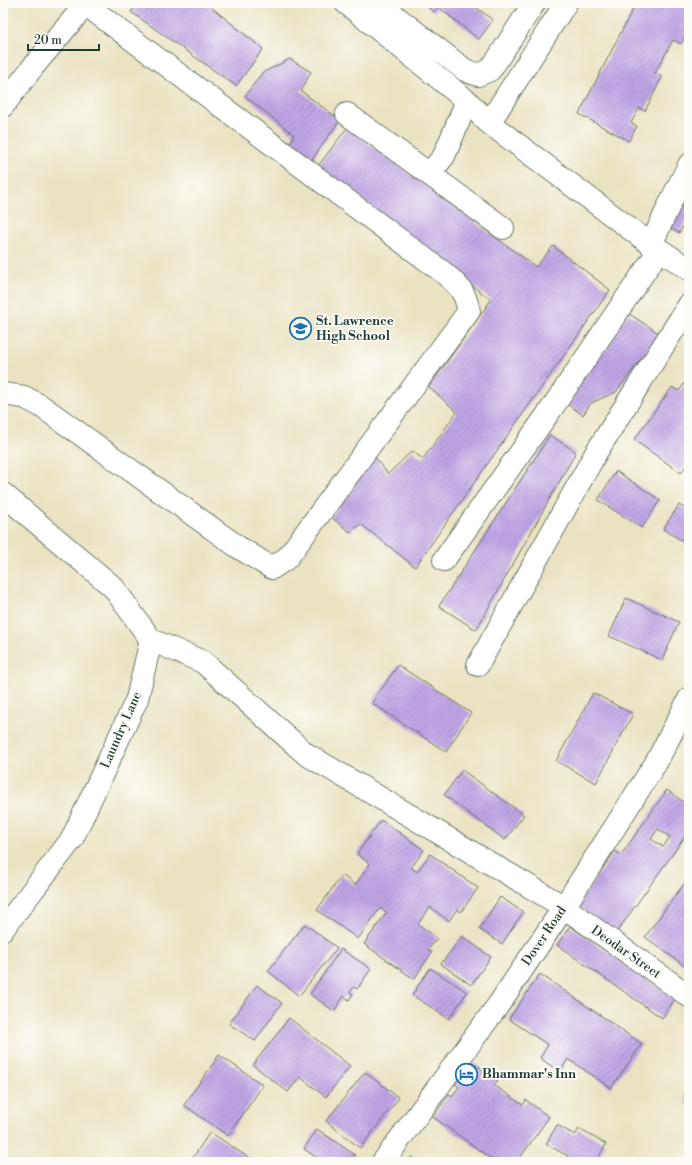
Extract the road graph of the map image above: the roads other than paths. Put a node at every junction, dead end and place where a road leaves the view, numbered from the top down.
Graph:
1 (346, 3) edge
2 (378, 3) edge
3 (534, 3) edge
4 (87, 4) edge
5 (565, 4) edge
6 (467, 101) junction
7 (3, 106) edge
8 (347, 114) dead end
9 (489, 123) junction
10 (689, 165) edge
11 (429, 174) junction
12 (503, 228) dead end
13 (655, 247) junction
14 (689, 270) edge
15 (689, 305) edge
16 (3, 394) edge
17 (3, 494) edge
18 (444, 560) dead end
19 (151, 640) junction
20 (478, 666) dead end
21 (689, 700) edge
22 (564, 907) junction
23 (3, 929) edge
24 (689, 996) edge
25 (383, 1162) edge

1 - 6 street
2 - 3 street
4 - 7 street
4 - 16 street
5 - 9 street
6 - 9 street
6 - 11 street
8 - 11 street
9 - 13 street
10 - 13 street
11 - 12 street
13 - 14 street
13 - 18 street
15 - 20 street
17 - 19 street
19 - 22 street, Deodar Street
19 - 23 street, Laundry Lane
21 - 22 street, Dover Road
22 - 24 street, Deodar Street
22 - 25 street, Dover Road

